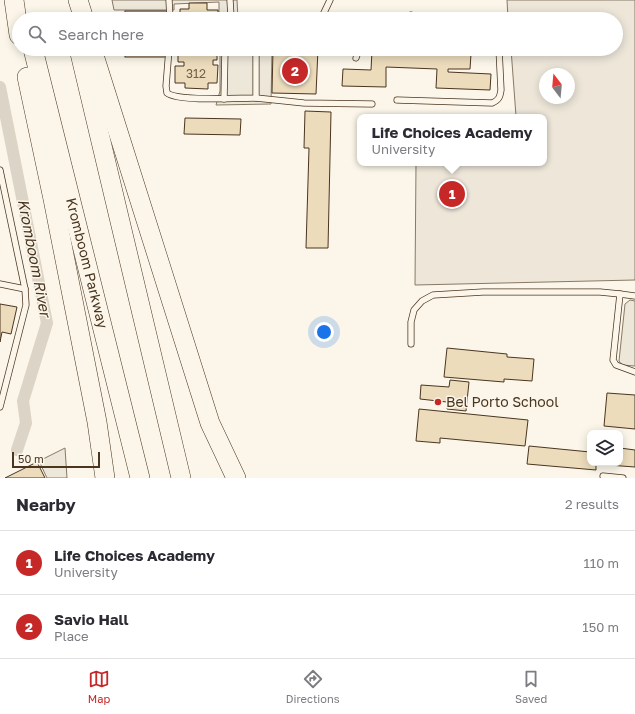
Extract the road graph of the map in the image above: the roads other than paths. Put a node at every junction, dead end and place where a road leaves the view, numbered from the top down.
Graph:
1 (14, 0) edge
2 (20, 0) edge
3 (68, 0) edge
4 (78, 0) edge
5 (169, 0) edge
6 (230, 0) edge
7 (330, 0) edge
8 (16, 12) edge
9 (23, 12) edge
10 (71, 12) edge
11 (82, 12) edge
12 (170, 12) edge
13 (229, 12) edge
14 (324, 12) edge
15 (22, 56) edge
16 (35, 56) edge
17 (82, 56) edge
18 (94, 56) edge
19 (169, 56) edge
20 (225, 56) edge
21 (256, 56) edge
22 (499, 56) edge
23 (256, 98) junction
24 (224, 99) junction
25 (397, 100) dead end
26 (372, 104) dead end
27 (0, 170) edge
28 (0, 284) edge
29 (25, 289) junction
30 (620, 294) junction
31 (635, 296) edge
32 (411, 344) dead end
33 (635, 372) edge
34 (0, 407) edge
35 (603, 476) dead end
36 (105, 478) edge
37 (140, 478) edge
38 (181, 478) edge
39 (236, 478) edge
40 (623, 478) edge

1 - 8 highway
2 - 9 highway
3 - 10 highway
4 - 11 highway
5 - 12 lane
6 - 13 lane
7 - 14 lane
15 - 36 highway
16 - 37 highway, Kromboom Parkway
17 - 38 highway
18 - 39 highway
19 - 24 lane
20 - 24 lane
21 - 23 lane
22 - 25 lane
23 - 24 lane
23 - 26 lane
27 - 29 lane
28 - 29 lane
29 - 34 lane
30 - 31 lane
30 - 32 lane
30 - 33 lane
35 - 40 lane

